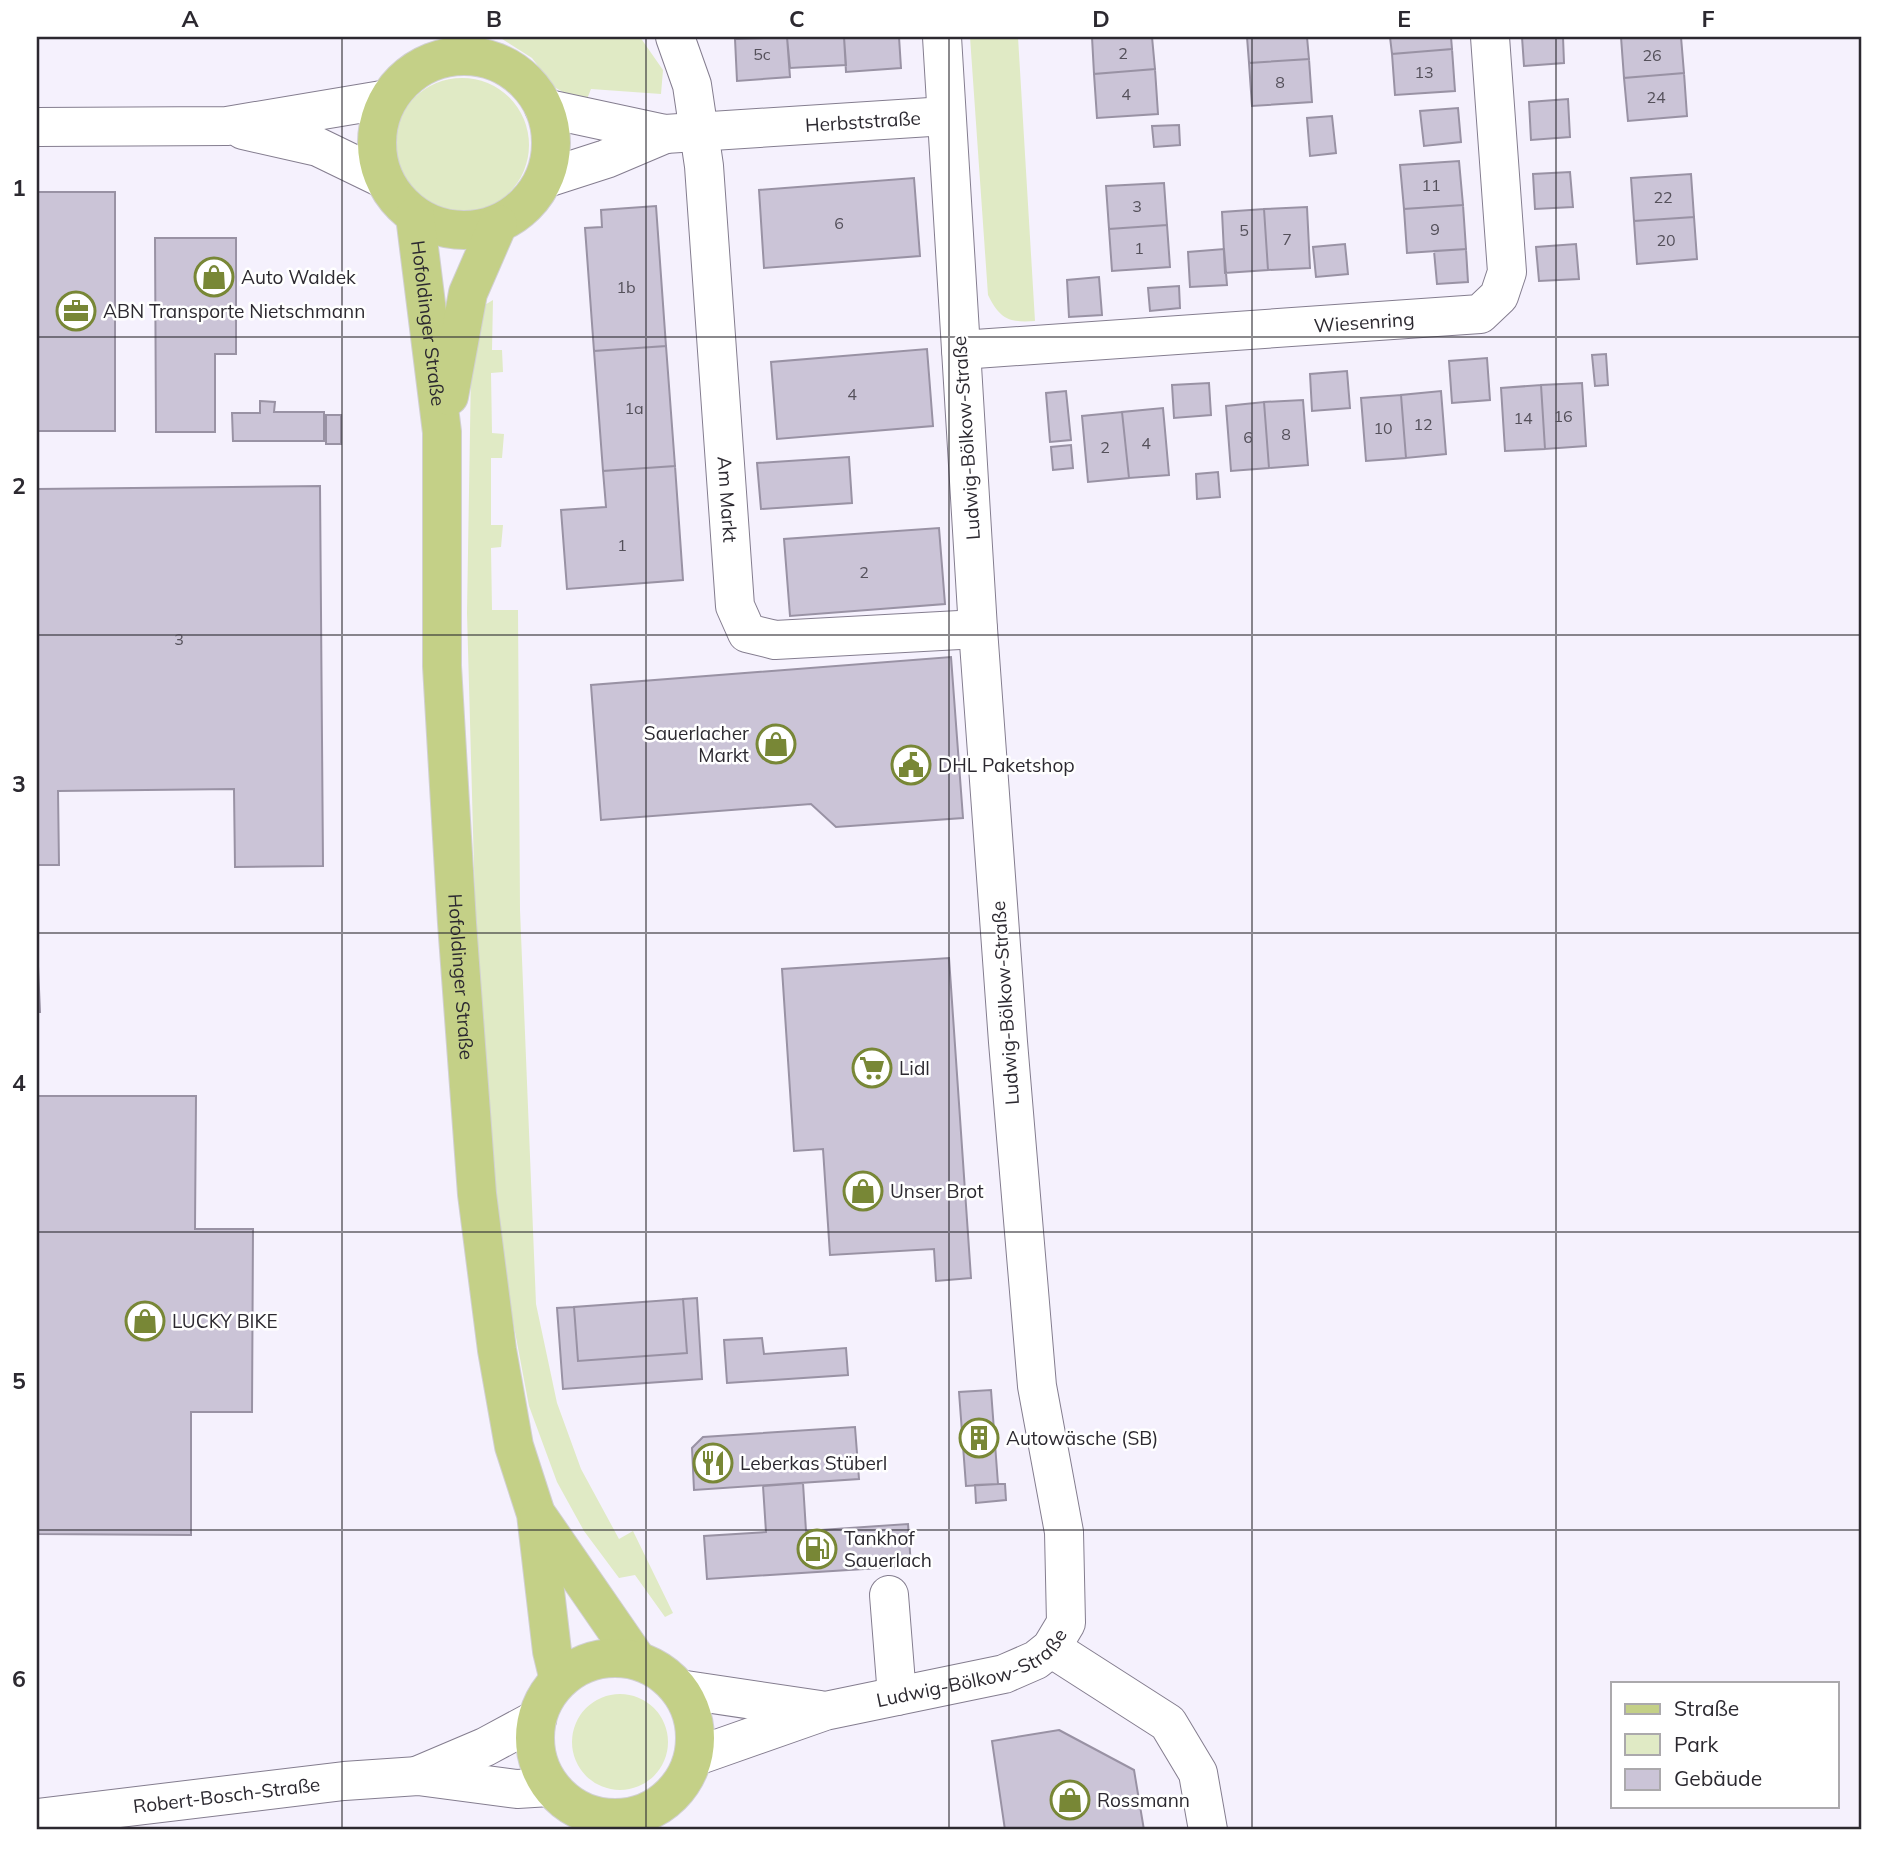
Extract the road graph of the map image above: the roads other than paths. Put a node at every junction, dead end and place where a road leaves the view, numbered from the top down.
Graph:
1 (417, 37) edge
2 (675, 37) edge
3 (942, 37) edge
4 (1490, 37) edge
5 (481, 47) edge
6 (397, 88) junction
7 (544, 108) junction
8 (946, 116) junction
9 (37, 127) edge
10 (227, 127) junction
11 (682, 133) junction
12 (384, 179) junction
13 (544, 179) junction
14 (415, 216) junction
15 (498, 224) junction
16 (961, 350) junction
17 (442, 432) junction
18 (978, 629) junction
19 (536, 1514) junction
20 (889, 1595) dead end
21 (1051, 1648) junction
22 (638, 1661) junction
23 (559, 1680) junction
24 (679, 1689) junction
25 (897, 1696) junction
26 (825, 1711) junction
27 (537, 1718) junction
28 (694, 1757) junction
29 (418, 1776) junction
30 (550, 1787) junction
31 (677, 1791) junction
32 (37, 1818) edge
33 (585, 1821) edge
34 (663, 1830) edge
35 (1208, 1830) edge

1 - 6 main road
2 - 11 street
3 - 8 street, Herbststraße
4 - 16 street, Wiesenring
5 - 6 main road
5 - 7 main road
6 - 10 street
6 - 12 main road
7 - 11 street, Herbststraße
7 - 13 main road
8 - 11 street, Herbststraße
8 - 16 street, Ludwig-Bölkow-Straße
9 - 10 street
10 - 12 street
11 - 13 street, Herbststraße
11 - 18 street, Am Markt
12 - 14 main road
13 - 15 main road
14 - 15 main road
14 - 17 main road, Hofoldinger Straße
15 - 17 main road, Hofoldinger Straße
16 - 18 street, Ludwig-Bölkow-Straße
17 - 19 main road, Hofoldinger Straße
18 - 21 street, Ludwig-Bölkow-Straße
19 - 22 main road, Hofoldinger Straße
19 - 23 main road, Hofoldinger Straße
20 - 25 street
21 - 25 street, Ludwig-Bölkow-Straße
21 - 35 street
22 - 23 main road
22 - 24 main road
23 - 27 main road
24 - 26 street, Ludwig-Bölkow-Straße
24 - 28 main road
25 - 26 street, Ludwig-Bölkow-Straße
26 - 28 street, Ludwig-Bölkow-Straße
27 - 29 street, Robert-Bosch-Straße
27 - 30 main road
28 - 31 main road
29 - 30 street, Robert-Bosch-Straße
29 - 32 street, Robert-Bosch-Straße
30 - 33 main road
31 - 33 main road
31 - 34 main road

